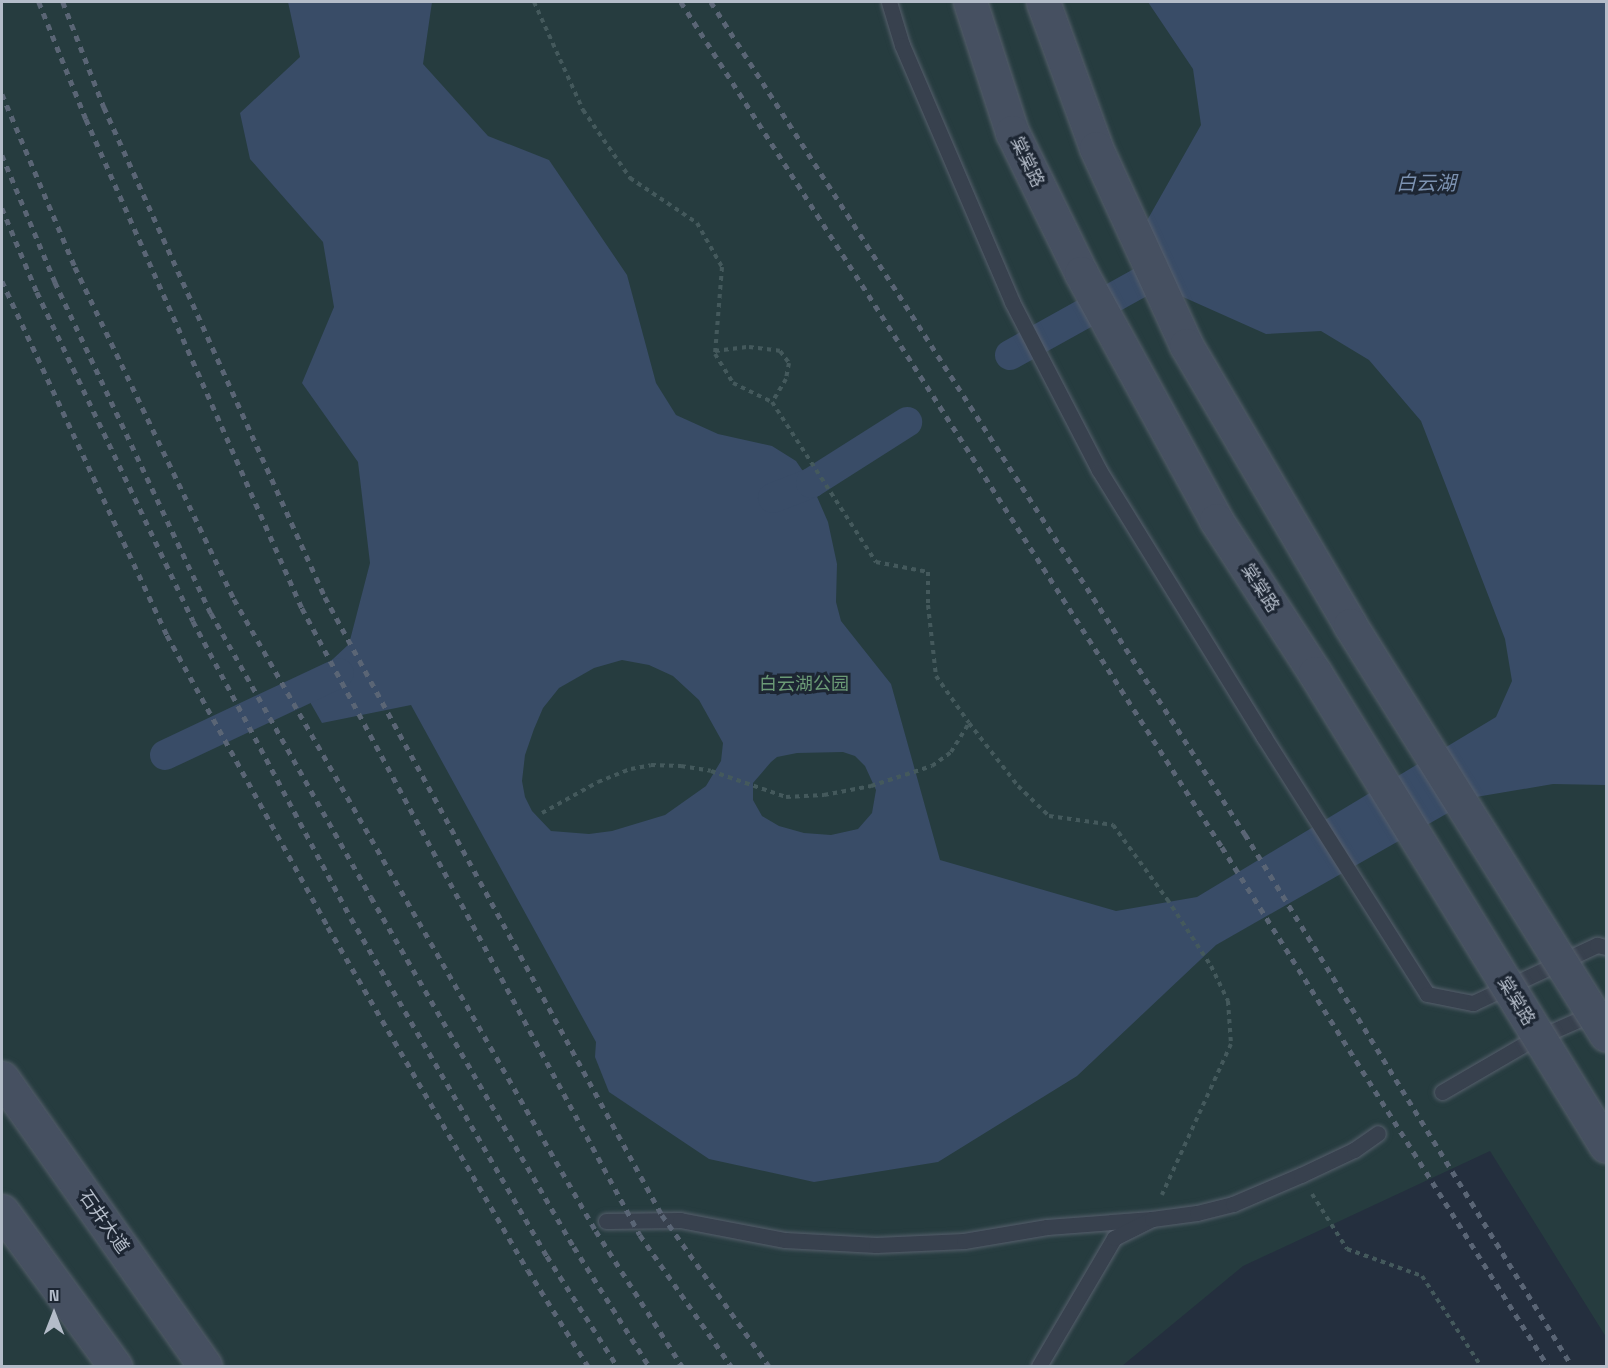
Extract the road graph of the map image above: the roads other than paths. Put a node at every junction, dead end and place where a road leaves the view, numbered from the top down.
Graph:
1 (889, 2) edge
2 (970, 2) edge
3 (1043, 2) edge
4 (1606, 947) edge
5 (1606, 1009) edge
6 (1606, 1035) edge
7 (2, 1078) edge
8 (1442, 1092) dead end
9 (1378, 1133) dead end
10 (1606, 1146) edge
11 (2, 1211) edge
12 (1152, 1219) junction
13 (606, 1221) dead end
14 (115, 1366) edge
15 (205, 1366) edge
16 (1039, 1366) edge

1 - 4 lane
2 - 10 street, 棠棠路, bridge
3 - 6 street, bridge
5 - 8 lane
7 - 15 street, 石井大道
9 - 12 lane
11 - 14 street
12 - 13 lane
12 - 16 lane

